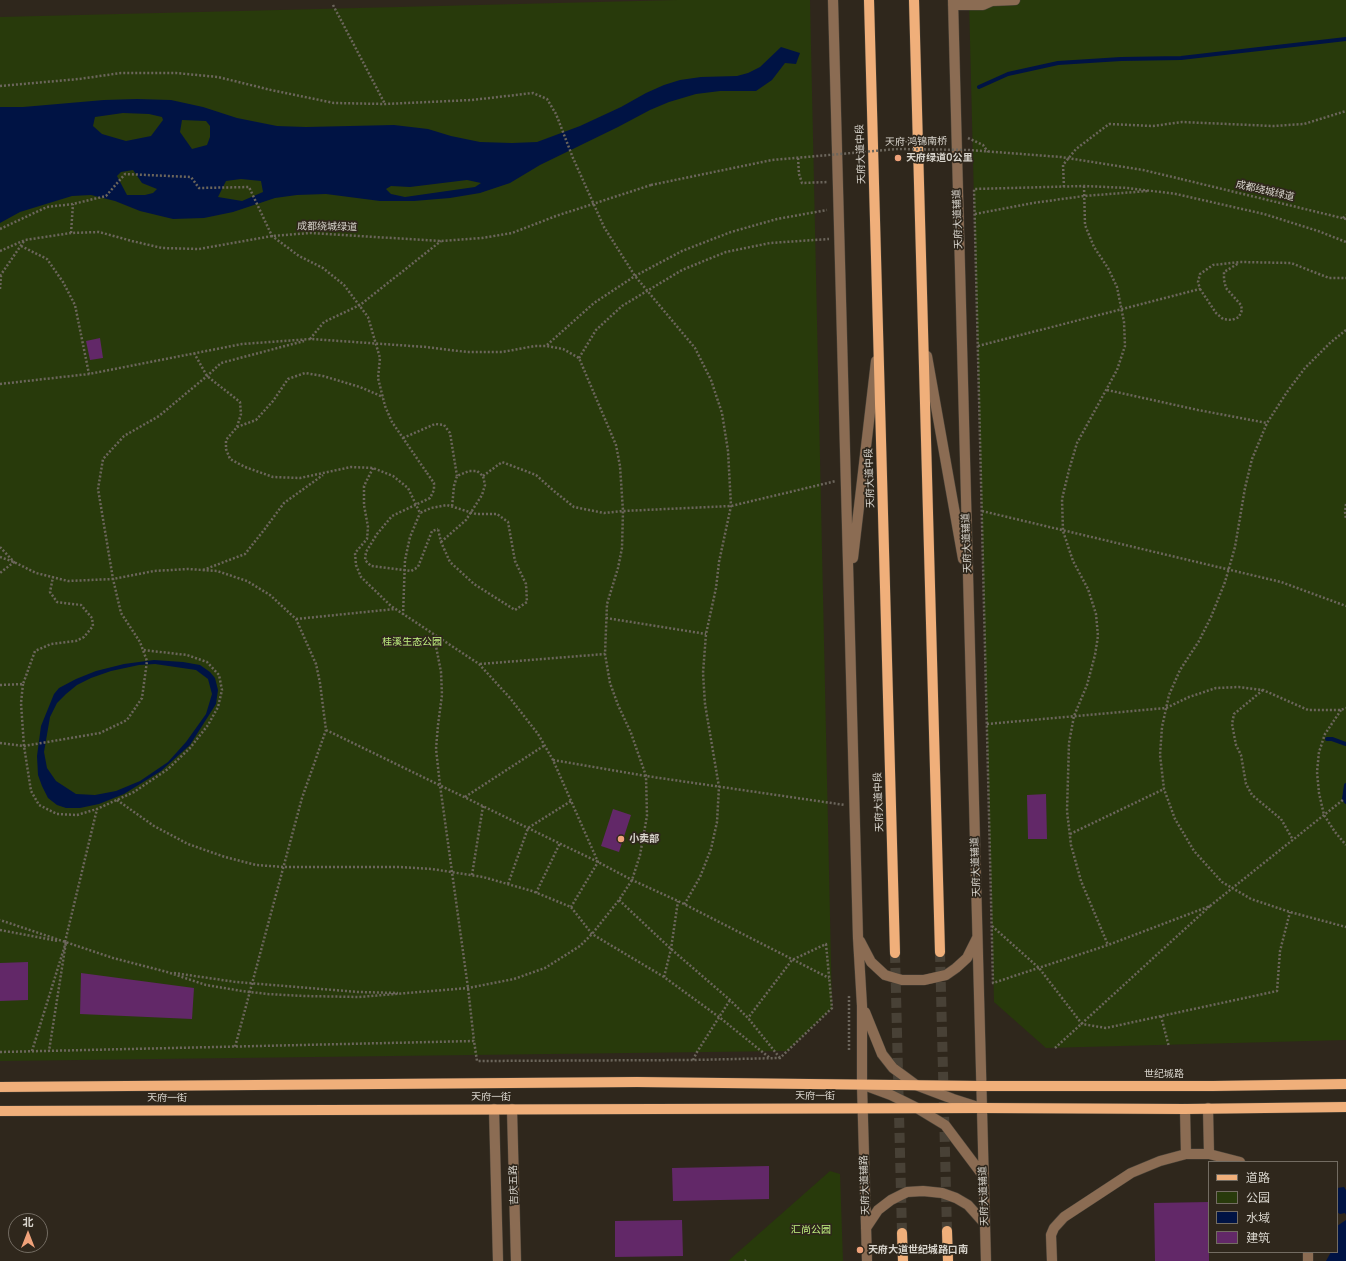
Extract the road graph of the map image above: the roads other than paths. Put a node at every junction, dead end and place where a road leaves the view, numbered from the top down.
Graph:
1 (833, 0) edge
2 (1015, 0) edge
3 (869, 1) edge
4 (915, 1) edge
5 (953, 3) edge
6 (923, 336) junction
7 (878, 337) junction
8 (849, 593) junction
9 (968, 593) junction
10 (978, 937) junction
11 (858, 938) junction
12 (940, 952) tunnel mouth
13 (894, 953) tunnel mouth
14 (862, 1006) junction
15 (1346, 1084) edge
16 (862, 1085) junction
17 (916, 1085) junction
18 (981, 1086) junction
19 (0, 1087) edge
20 (1346, 1107) edge
21 (863, 1108) junction
22 (917, 1108) junction
23 (982, 1108) junction
24 (1208, 1108) junction
25 (494, 1109) junction
26 (512, 1109) junction
27 (1186, 1109) junction
28 (0, 1111) edge
29 (1186, 1154) junction
30 (1209, 1154) junction
31 (1236, 1161) edge
32 (984, 1178) junction
33 (985, 1224) junction
34 (866, 1228) junction
35 (947, 1231) tunnel mouth
36 (902, 1233) tunnel mouth
37 (498, 1261) edge
38 (516, 1261) edge
39 (867, 1261) edge
40 (903, 1261) edge
41 (948, 1261) edge
42 (986, 1261) edge
43 (1052, 1261) edge

1 - 8 street
2 - 5 street
3 - 7 main road, 天府大道中段
4 - 6 main road
5 - 9 street, 天府大道辅道
6 - 9 street
6 - 12 main road
7 - 8 street
7 - 13 main road, 天府大道中段
8 - 11 street
9 - 10 street, 天府大道辅道
10 - 11 street
10 - 18 street, 天府大道辅道
11 - 14 street
14 - 16 street
14 - 17 street
15 - 18 main road, 世纪城路
16 - 17 main road, 天府一街
16 - 19 main road, 天府一街
16 - 21 street, 天府大道辅路
16 - 22 street
17 - 18 main road, 天府一街
17 - 23 street
18 - 23 street, 天府大道辅道
20 - 24 main road
21 - 22 main road, 天府一街
21 - 26 main road, 天府一街
21 - 34 street, 天府大道辅路
22 - 23 main road, 天府一街
22 - 32 street
23 - 27 main road
23 - 32 street, 天府大道辅道
24 - 27 main road
24 - 30 street
25 - 26 main road, 天府一街
25 - 28 main road, 天府一街
25 - 37 street, 吉庆五路
26 - 38 street, 吉庆五路
27 - 29 street
29 - 30 street
29 - 43 street
30 - 31 street
32 - 33 street, 天府大道辅道
33 - 34 street
33 - 42 street, 天府大道辅道
34 - 39 street, 天府大道辅路
35 - 41 main road
36 - 40 main road

